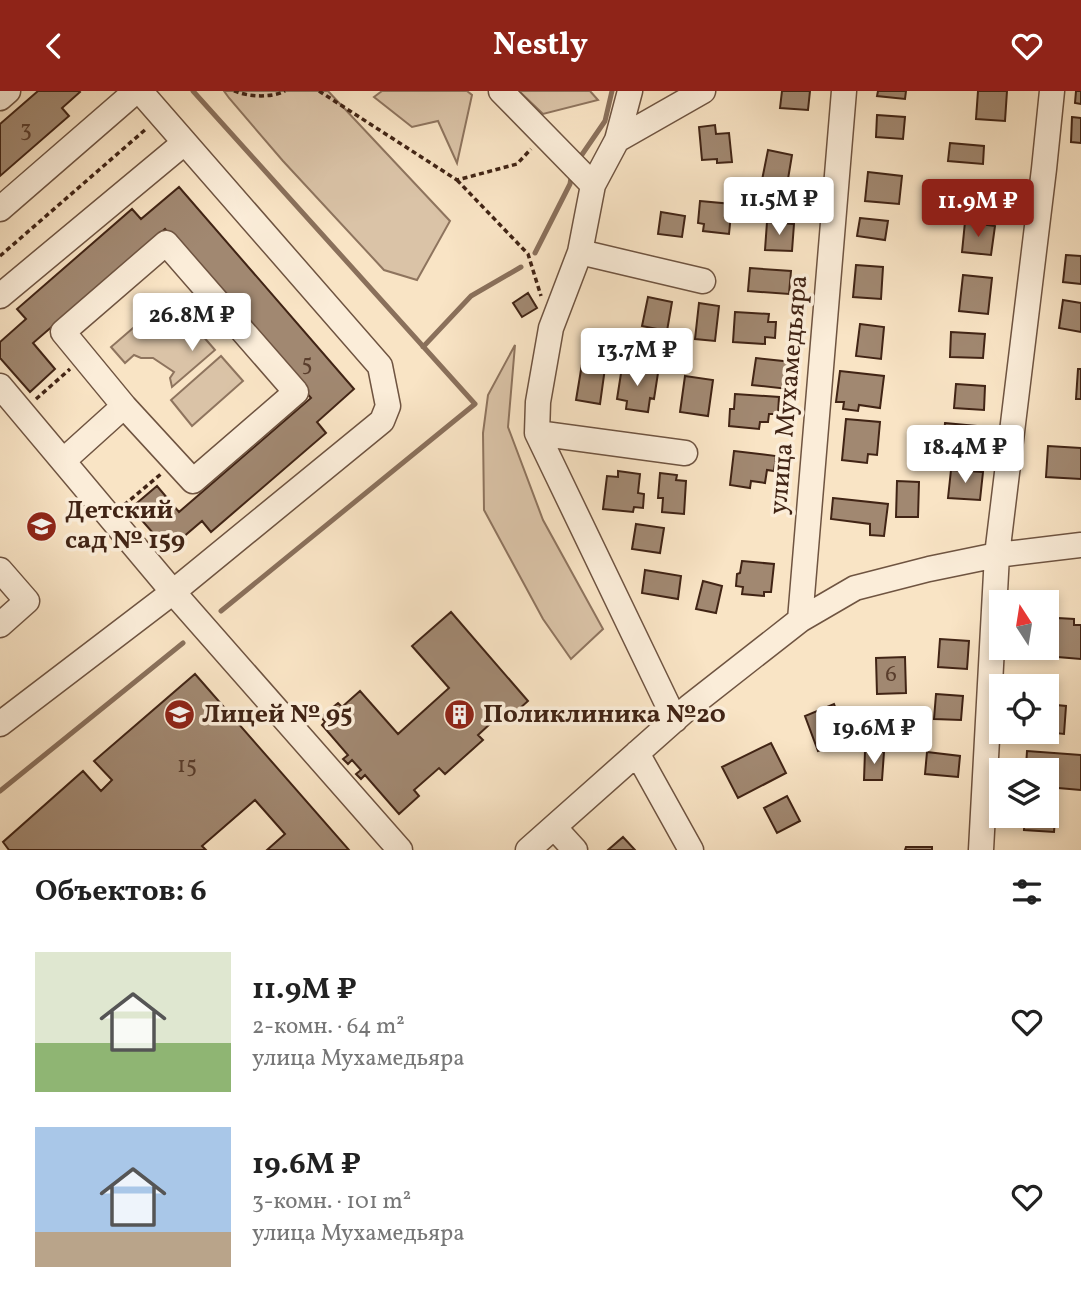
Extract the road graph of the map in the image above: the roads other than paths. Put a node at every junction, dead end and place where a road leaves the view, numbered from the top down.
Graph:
1 (8, 91) edge
2 (138, 91) edge
3 (501, 91) edge
4 (630, 91) edge
5 (703, 91) edge
6 (844, 91) edge
7 (1052, 91) edge
8 (0, 98) edge
9 (617, 140) junction
10 (184, 143) junction
11 (593, 185) junction
12 (0, 209) edge
13 (580, 252) junction
14 (703, 281) dead end
15 (0, 296) edge
16 (0, 386) edge
17 (124, 406) junction
18 (537, 433) junction
19 (685, 453) dead end
20 (63, 461) junction
21 (1081, 545) edge
22 (997, 555) junction
23 (0, 570) edge
24 (173, 592) junction
25 (800, 620) junction
26 (0, 625) edge
27 (682, 714) junction
28 (0, 725) edge
29 (637, 753) junction
30 (554, 827) junction
31 (531, 849) edge
32 (400, 850) edge
33 (575, 850) edge
34 (691, 850) edge
35 (981, 850) edge

1 - 8 street
2 - 10 street
2 - 12 street
3 - 11 street
4 - 9 street
5 - 9 street
6 - 25 street, улица Мухамедьяра
7 - 22 street
9 - 11 street
10 - 15 street
10 - 24 street
11 - 13 street
13 - 14 street
13 - 18 street
16 - 20 street
17 - 17 street
17 - 20 street
18 - 19 street
18 - 27 street
20 - 24 street
21 - 22 street
22 - 25 street
22 - 35 street
23 - 26 street
24 - 28 street
24 - 32 street
25 - 27 street
27 - 29 street
29 - 30 street
29 - 34 street
30 - 31 street
30 - 33 street

